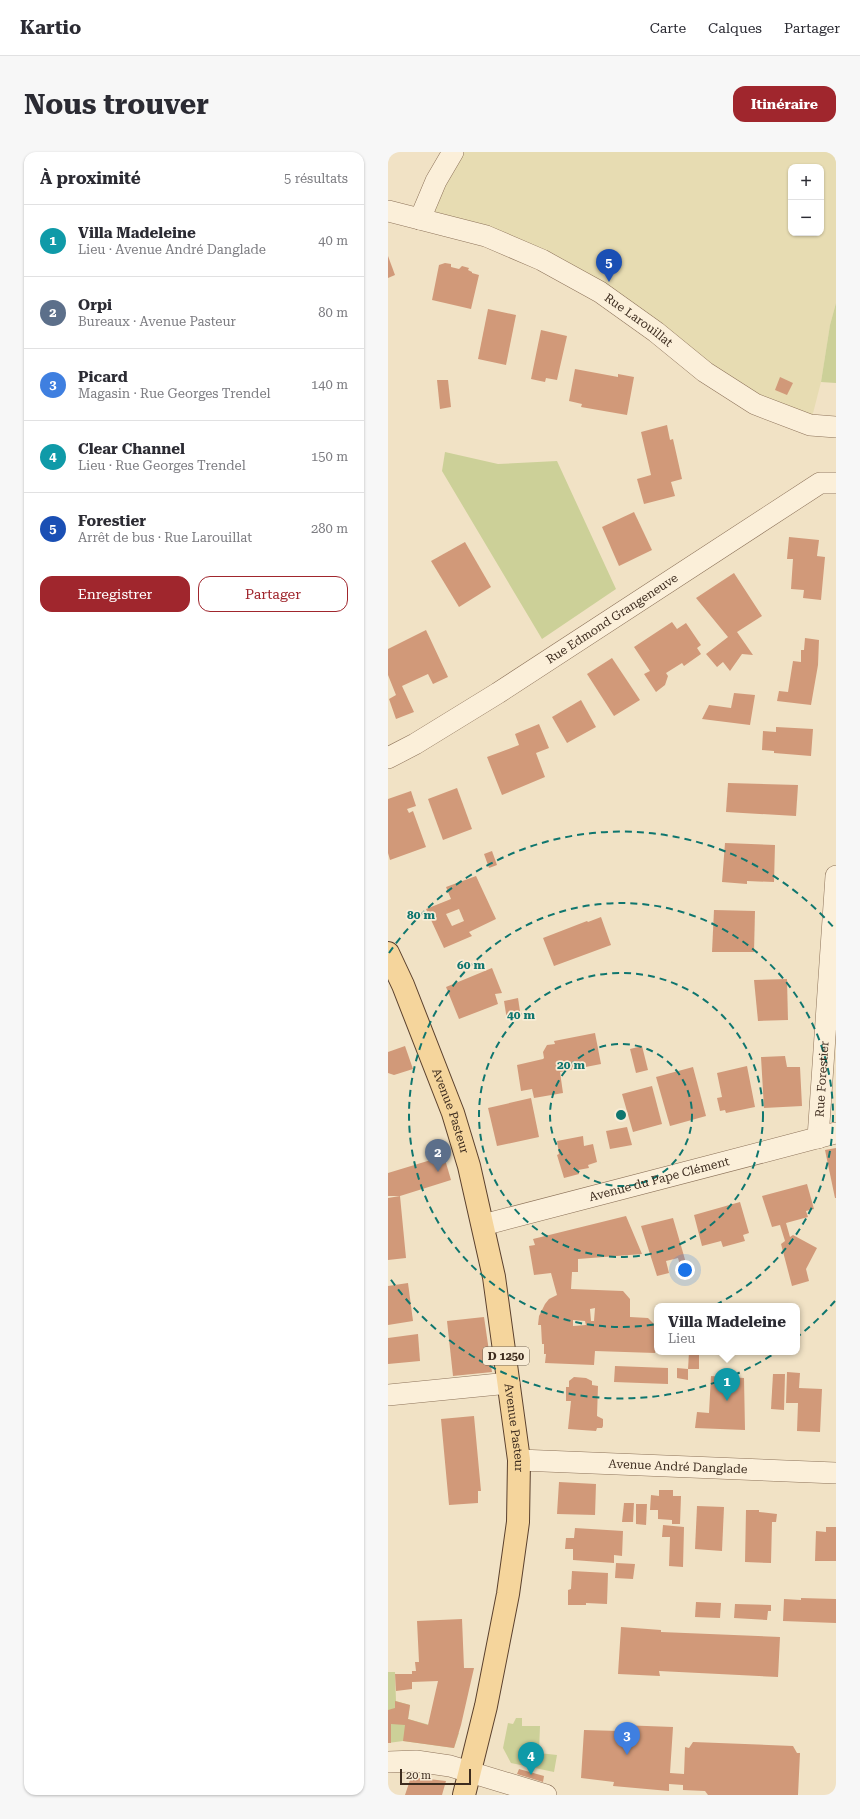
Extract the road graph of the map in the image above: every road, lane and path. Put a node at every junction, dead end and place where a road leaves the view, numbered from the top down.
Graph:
1 (453, 152) edge
2 (388, 211) edge
3 (420, 220) junction
4 (836, 427) edge
5 (836, 483) edge
6 (388, 758) edge
7 (836, 876) edge
8 (388, 953) edge
9 (827, 1136) edge
10 (483, 1225) junction
11 (509, 1382) junction
12 (388, 1395) edge
13 (520, 1460) junction
14 (836, 1473) edge
15 (388, 1762) edge
16 (470, 1772) junction
17 (464, 1795) edge
18 (546, 1795) edge

1 - 3 street
2 - 3 street, Rue Larouillat
3 - 4 street, Rue Larouillat
5 - 6 street, Rue Edmond Grangeneuve
7 - 9 street, Rue Forestier
8 - 10 main road, Avenue Pasteur / D 1250
9 - 10 street, Avenue du Pape Clément
10 - 11 main road, Avenue Pasteur / D 1250
11 - 12 street
11 - 13 main road, Avenue Pasteur / D 1250
13 - 14 street, Avenue André Danglade
13 - 16 main road, Avenue Pasteur / D 1250
15 - 16 street
16 - 17 main road, Avenue Pasteur / D 1250
16 - 18 street

